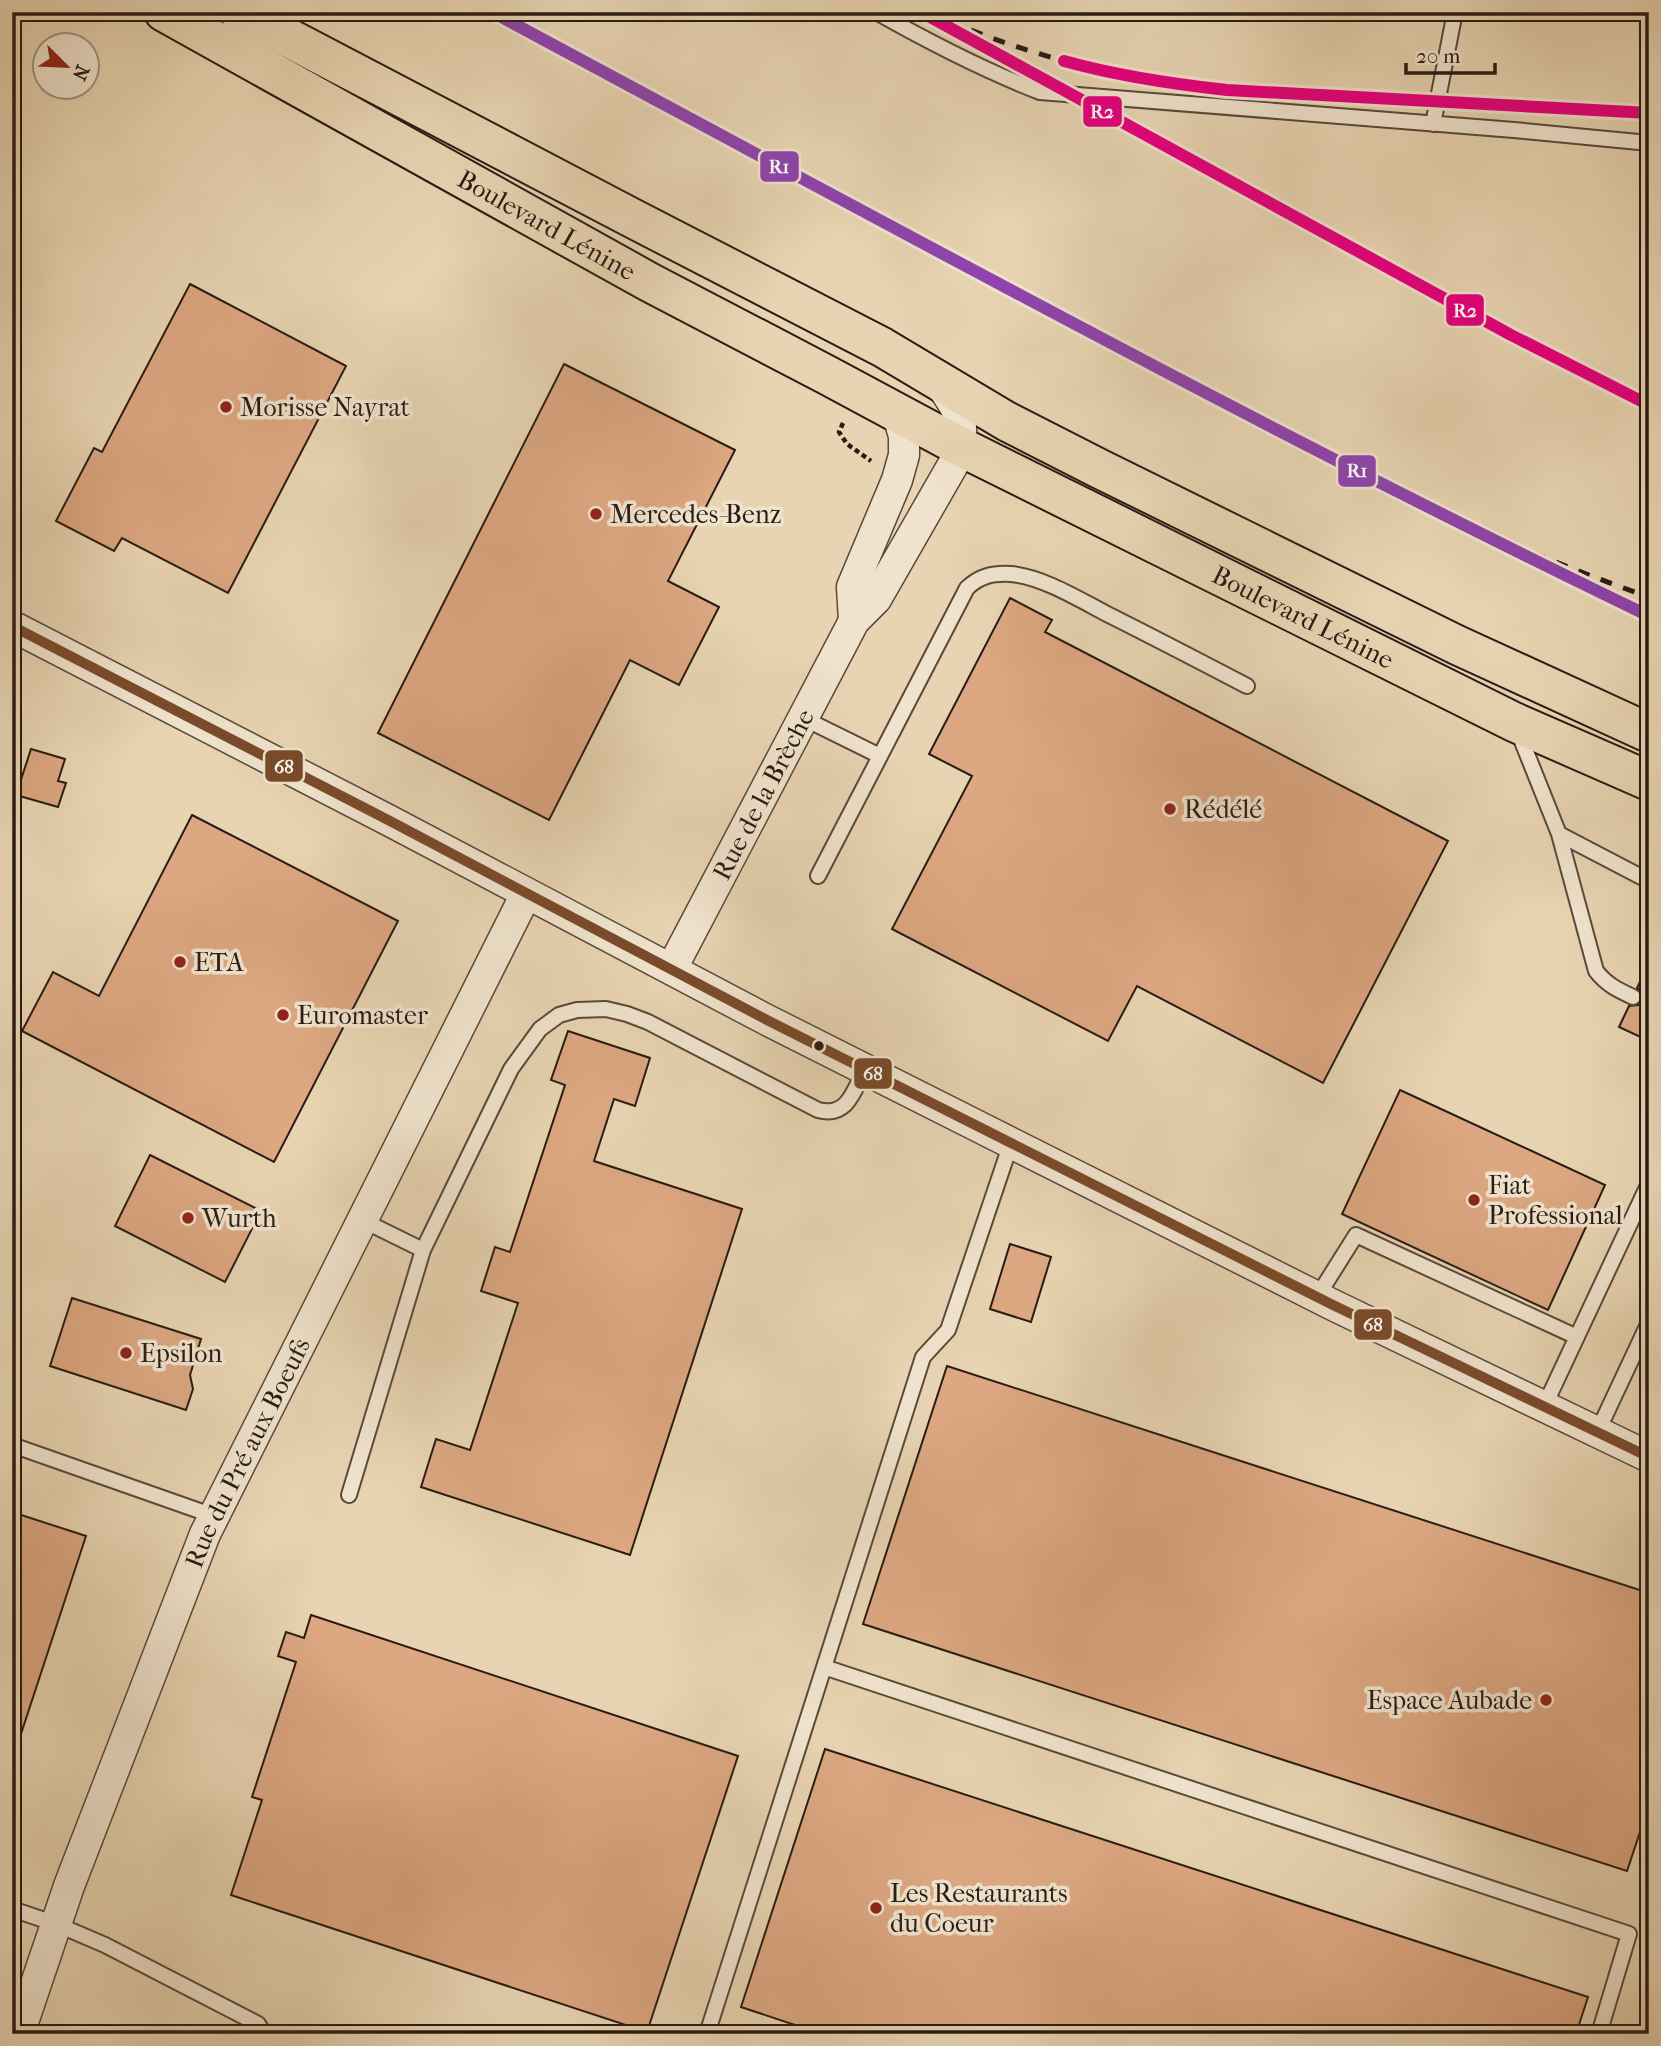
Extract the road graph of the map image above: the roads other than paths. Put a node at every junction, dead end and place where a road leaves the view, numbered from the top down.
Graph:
1 (164, 12) edge
2 (239, 12) edge
3 (876, 12) edge
4 (1455, 12) edge
5 (1433, 124) junction
6 (1649, 143) edge
7 (936, 379) junction
8 (1006, 421) junction
9 (939, 439) junction
10 (854, 621) junction
11 (12, 626) edge
12 (1247, 685) dead end
13 (803, 718) junction
14 (1514, 722) junction
15 (1649, 733) edge
16 (880, 756) junction
17 (1649, 780) edge
18 (1559, 834) junction
19 (818, 876) dead end
20 (1649, 881) edge
21 (526, 894) junction
22 (672, 968) junction
23 (1633, 997) dead end
24 (865, 1069) junction
25 (1011, 1143) junction
26 (1649, 1183) edge
27 (362, 1220) junction
28 (424, 1250) junction
29 (1317, 1297) junction
30 (1649, 1322) edge
31 (1577, 1337) junction
32 (1544, 1408) junction
33 (1597, 1433) junction
34 (12, 1445) edge
35 (1649, 1457) edge
36 (349, 1495) dead end
37 (214, 1516) junction
38 (824, 1667) junction
39 (12, 1909) edge
40 (55, 1924) junction
41 (19, 2034) edge
42 (264, 2034) edge
43 (707, 2034) edge
44 (1599, 2034) edge

1 - 9 main road, Boulevard Lénine
2 - 7 main road, Boulevard Lénine
3 - 5 lane
4 - 5 lane
5 - 6 lane
7 - 8 main road, Boulevard Lénine
7 - 9 street, Boulevard Lénine
8 - 9 street, Boulevard Lénine
8 - 15 main road, Boulevard Lénine
9 - 10 street
9 - 10 street, Rue de la Brèche
9 - 14 main road, Boulevard Lénine
10 - 13 street, Rue de la Brèche
11 - 21 street
12 - 16 lane
13 - 16 lane
13 - 22 street, Rue de la Brèche
14 - 17 main road, Boulevard Lénine
14 - 18 lane
16 - 19 lane
18 - 20 lane
18 - 23 lane
21 - 22 street
21 - 27 street, Rue du Pré aux Boeufs
22 - 24 street
24 - 25 street
24 - 28 lane
25 - 29 street
25 - 38 lane
26 - 31 lane
27 - 28 lane
27 - 37 street, Rue du Pré aux Boeufs
28 - 36 lane
29 - 31 lane
29 - 32 street
30 - 33 lane
31 - 32 lane
32 - 33 street
33 - 35 street
34 - 37 lane
37 - 40 street, Rue du Pré aux Boeufs
38 - 43 lane
38 - 44 lane
39 - 40 lane
40 - 41 street, Rue du Pré aux Boeufs
40 - 42 lane

